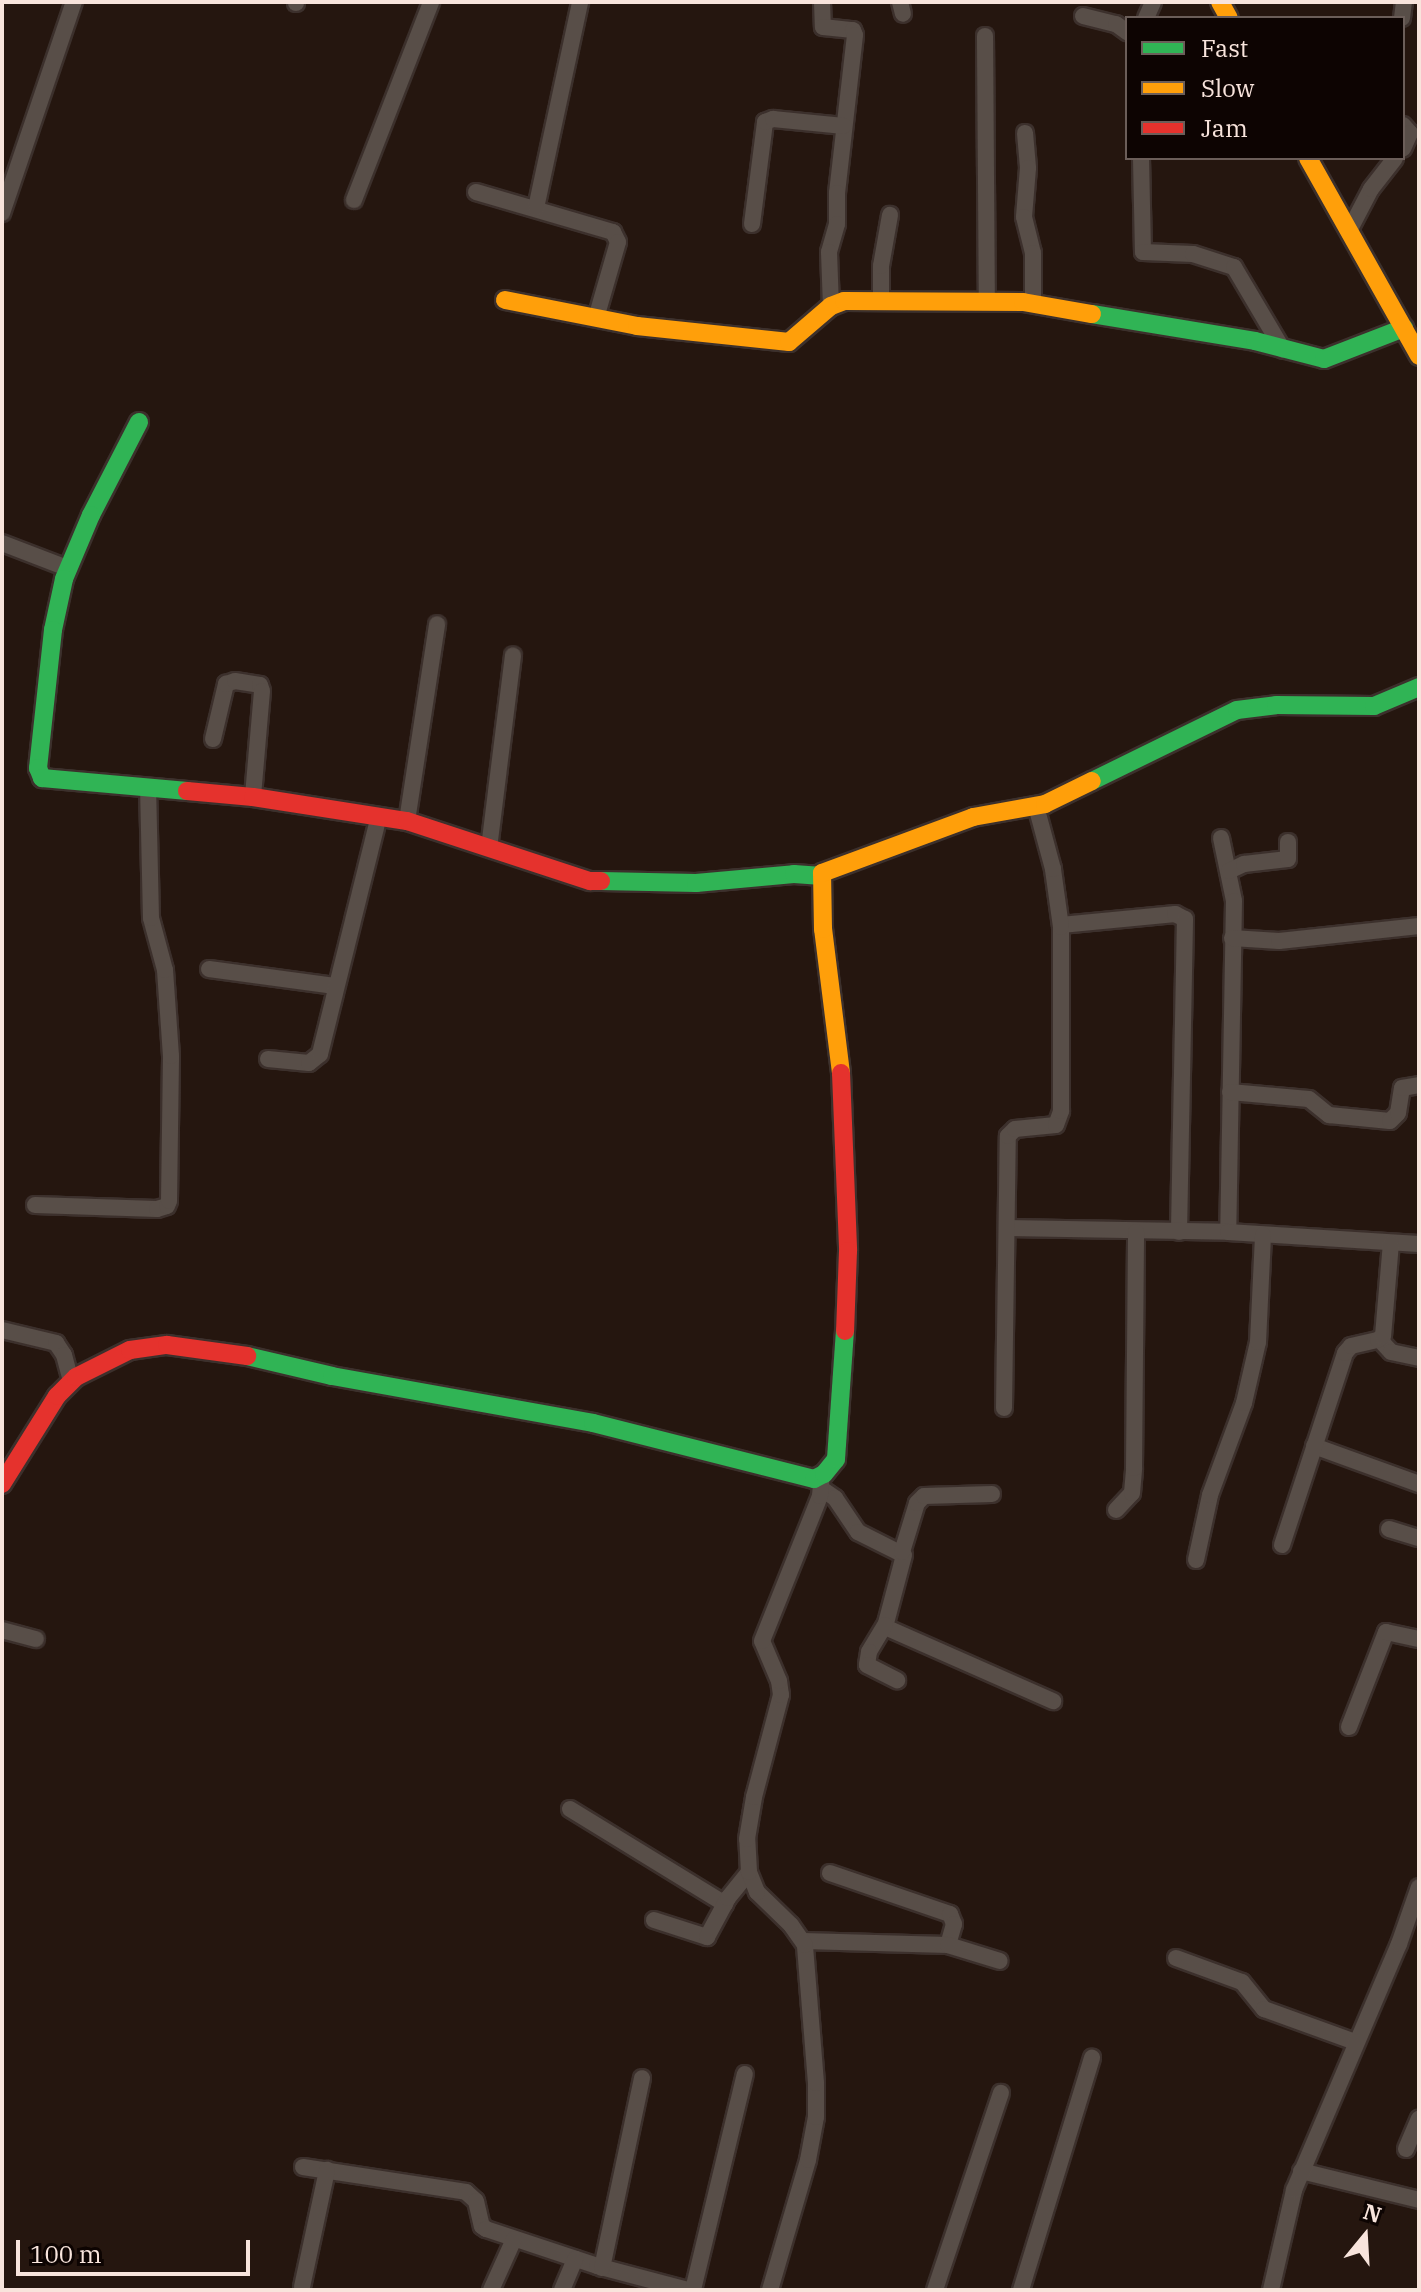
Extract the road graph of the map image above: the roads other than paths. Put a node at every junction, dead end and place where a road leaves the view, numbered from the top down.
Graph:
1 (74, 2) edge
2 (431, 2) edge
3 (580, 2) edge
4 (822, 2) edge
5 (1083, 16) dead end
6 (1125, 31) edge
7 (985, 36) dead end
8 (844, 126) junction
9 (1405, 127) edge
10 (1025, 133) dead end
11 (1405, 144) edge
12 (1141, 160) edge
13 (1309, 160) edge
14 (1393, 160) edge
15 (476, 192) dead end
16 (354, 200) dead end
17 (536, 208) junction
18 (2, 213) edge
19 (890, 215) dead end
20 (752, 224) dead end
21 (1349, 231) junction
22 (505, 300) dead end
23 (987, 301) junction
24 (881, 302) junction
25 (1033, 303) junction
26 (831, 306) junction
27 (596, 318) junction
28 (1392, 333) junction
29 (1283, 350) junction
30 (1419, 356) edge
31 (139, 422) dead end
32 (2, 543) edge
33 (67, 568) junction
34 (437, 624) dead end
35 (513, 655) dead end
36 (1419, 687) edge
37 (213, 739) dead end
38 (148, 788) junction
39 (253, 797) junction
40 (1036, 806) junction
41 (379, 816) junction
42 (407, 821) junction
43 (1221, 838) dead end
44 (1288, 842) dead end
45 (489, 848) junction
46 (1229, 871) junction
47 (822, 876) junction
48 (1061, 925) junction
49 (1419, 926) edge
50 (1232, 938) junction
51 (209, 969) dead end
52 (335, 986) junction
53 (268, 1059) dead end
54 (1419, 1085) edge
55 (1230, 1092) junction
56 (35, 1205) dead end
57 (1007, 1228) junction
58 (1136, 1232) junction
59 (1179, 1232) junction
60 (1228, 1232) junction
61 (1263, 1235) junction
62 (1391, 1243) junction
63 (1419, 1244) edge
64 (2, 1330) edge
65 (1380, 1340) junction
66 (1419, 1358) edge
67 (71, 1382) junction
68 (1004, 1408) dead end
69 (1314, 1446) junction
70 (822, 1482) junction
71 (2, 1484) edge
72 (1419, 1484) edge
73 (992, 1494) dead end
74 (1116, 1510) dead end
75 (1389, 1529) dead end
76 (1419, 1538) edge
77 (1282, 1545) dead end
78 (902, 1552) junction
79 (1196, 1560) dead end
80 (885, 1625) junction
81 (2, 1630) edge
82 (36, 1639) dead end
83 (1419, 1639) edge
84 (897, 1680) dead end
85 (1053, 1701) dead end
86 (1349, 1727) dead end
87 (570, 1809) dead end
88 (749, 1872) junction
89 (830, 1873) dead end
90 (1419, 1887) edge
91 (725, 1904) junction
92 (654, 1920) dead end
93 (803, 1941) junction
94 (948, 1945) junction
95 (1176, 1958) dead end
96 (1000, 1961) dead end
97 (1355, 2042) junction
98 (1092, 2058) dead end
99 (745, 2074) dead end
100 (642, 2078) dead end
101 (1001, 2093) dead end
102 (1419, 2119) edge
103 (1406, 2149) dead end
104 (303, 2167) dead end
105 (327, 2170) junction
106 (1301, 2171) junction
107 (1419, 2200) edge
108 (514, 2239) junction
109 (575, 2259) junction
110 (602, 2268) junction
111 (633, 2284) edge
112 (302, 2287) dead end
113 (491, 2290) edge
114 (562, 2290) edge
115 (690, 2290) edge
116 (770, 2290) edge
117 (935, 2290) edge
118 (1021, 2290) edge
119 (1271, 2290) edge

1 - 18 street
2 - 16 street
3 - 17 street
4 - 8 street
5 - 6 street
7 - 23 street
8 - 20 street
8 - 26 street
9 - 11 street
10 - 25 street
12 - 29 street
13 - 21 street
14 - 21 street
15 - 17 street
17 - 27 street
19 - 24 street
21 - 28 street
22 - 27 street
23 - 24 street
23 - 25 street
24 - 26 street
25 - 29 street
26 - 27 street
28 - 29 street
28 - 30 street
31 - 33 street
32 - 33 street
33 - 38 street
34 - 42 street
35 - 45 street
36 - 40 street
37 - 39 street
38 - 39 street
38 - 56 street
39 - 41 street
40 - 47 street
40 - 48 street
41 - 42 street
41 - 52 street
42 - 45 street
43 - 46 street
44 - 46 street
45 - 47 street
46 - 50 street
47 - 70 street
48 - 57 street
48 - 59 street
49 - 50 street
50 - 55 street
51 - 52 street
52 - 53 street
54 - 55 street
55 - 60 street
57 - 58 street
57 - 68 street
58 - 59 street
58 - 74 street
59 - 60 street
60 - 61 street
61 - 62 street
61 - 79 street
62 - 63 street
62 - 65 street
64 - 67 street
65 - 66 street
65 - 69 street
67 - 70 street
67 - 71 street
69 - 72 street
69 - 77 street
70 - 78 street
70 - 88 street
73 - 78 street
75 - 76 street
78 - 80 street
80 - 84 street
80 - 85 street
81 - 82 street
83 - 86 street
87 - 91 street
88 - 91 street
88 - 93 street
89 - 94 street
90 - 97 street
91 - 92 street
93 - 94 street
93 - 116 street
94 - 96 street
95 - 97 street
97 - 106 street
98 - 118 street
99 - 115 street
100 - 110 street
101 - 117 street
102 - 103 street
104 - 105 street
105 - 108 street
105 - 112 street
106 - 107 street
106 - 119 street
108 - 109 street
108 - 113 street
109 - 110 street
109 - 114 street
110 - 111 street
111 - 115 street

